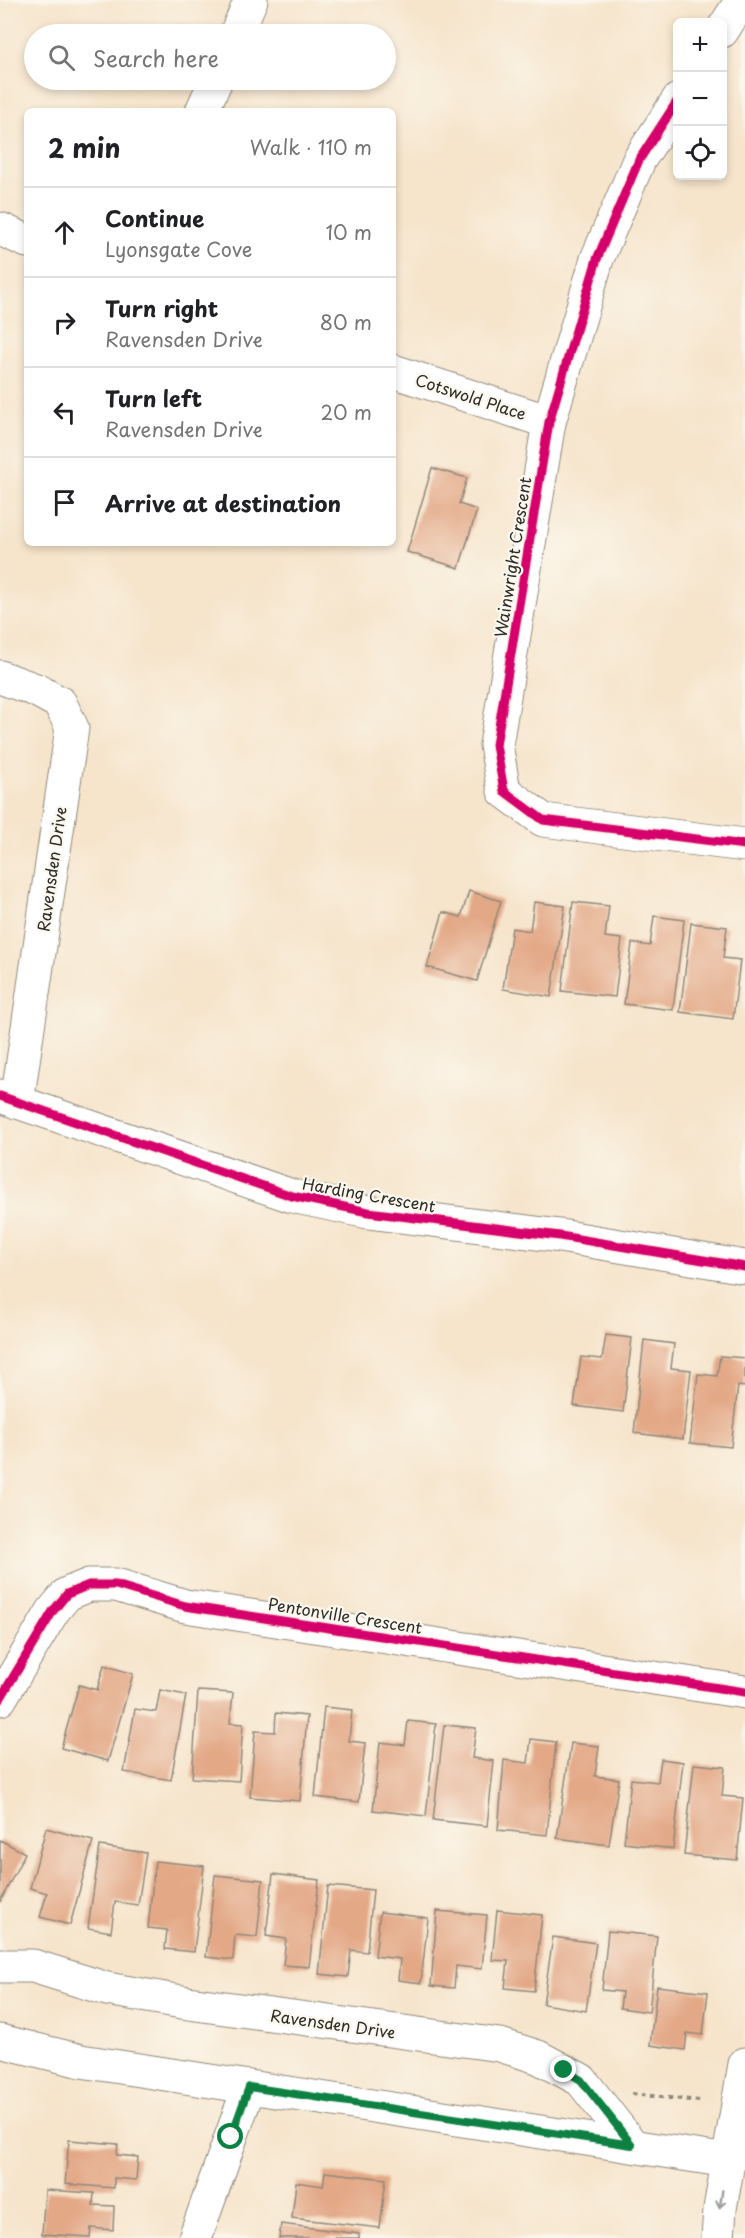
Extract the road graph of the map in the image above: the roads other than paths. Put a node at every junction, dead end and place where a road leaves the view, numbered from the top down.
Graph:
1 (251, 0) edge
2 (742, 0) edge
3 (240, 24) edge
4 (727, 24) edge
5 (211, 90) edge
6 (203, 108) edge
7 (673, 108) edge
8 (0, 230) edge
9 (24, 241) edge
10 (396, 372) edge
11 (549, 422) junction
12 (0, 677) edge
13 (745, 845) edge
14 (8, 1099) edge
15 (745, 1267) edge
16 (745, 1692) edge
17 (0, 1699) edge
18 (0, 1966) edge
19 (0, 2041) edge
20 (745, 2064) edge
21 (249, 2087) junction
22 (632, 2145) junction
23 (736, 2162) edge
24 (195, 2238) edge
25 (718, 2238) edge

1 - 3 street
2 - 4 street
5 - 6 street
7 - 11 street, Wainwright Crescent
8 - 9 street
10 - 11 street, Cotswold Place
11 - 13 street, Wainwright Crescent
12 - 14 street, Ravensden Drive
14 - 15 street, Harding Crescent
16 - 17 street, Pentonville Crescent
18 - 22 street, Ravensden Drive
19 - 21 street
20 - 23 street
21 - 22 street
21 - 24 street
22 - 23 street
23 -> 25 street

